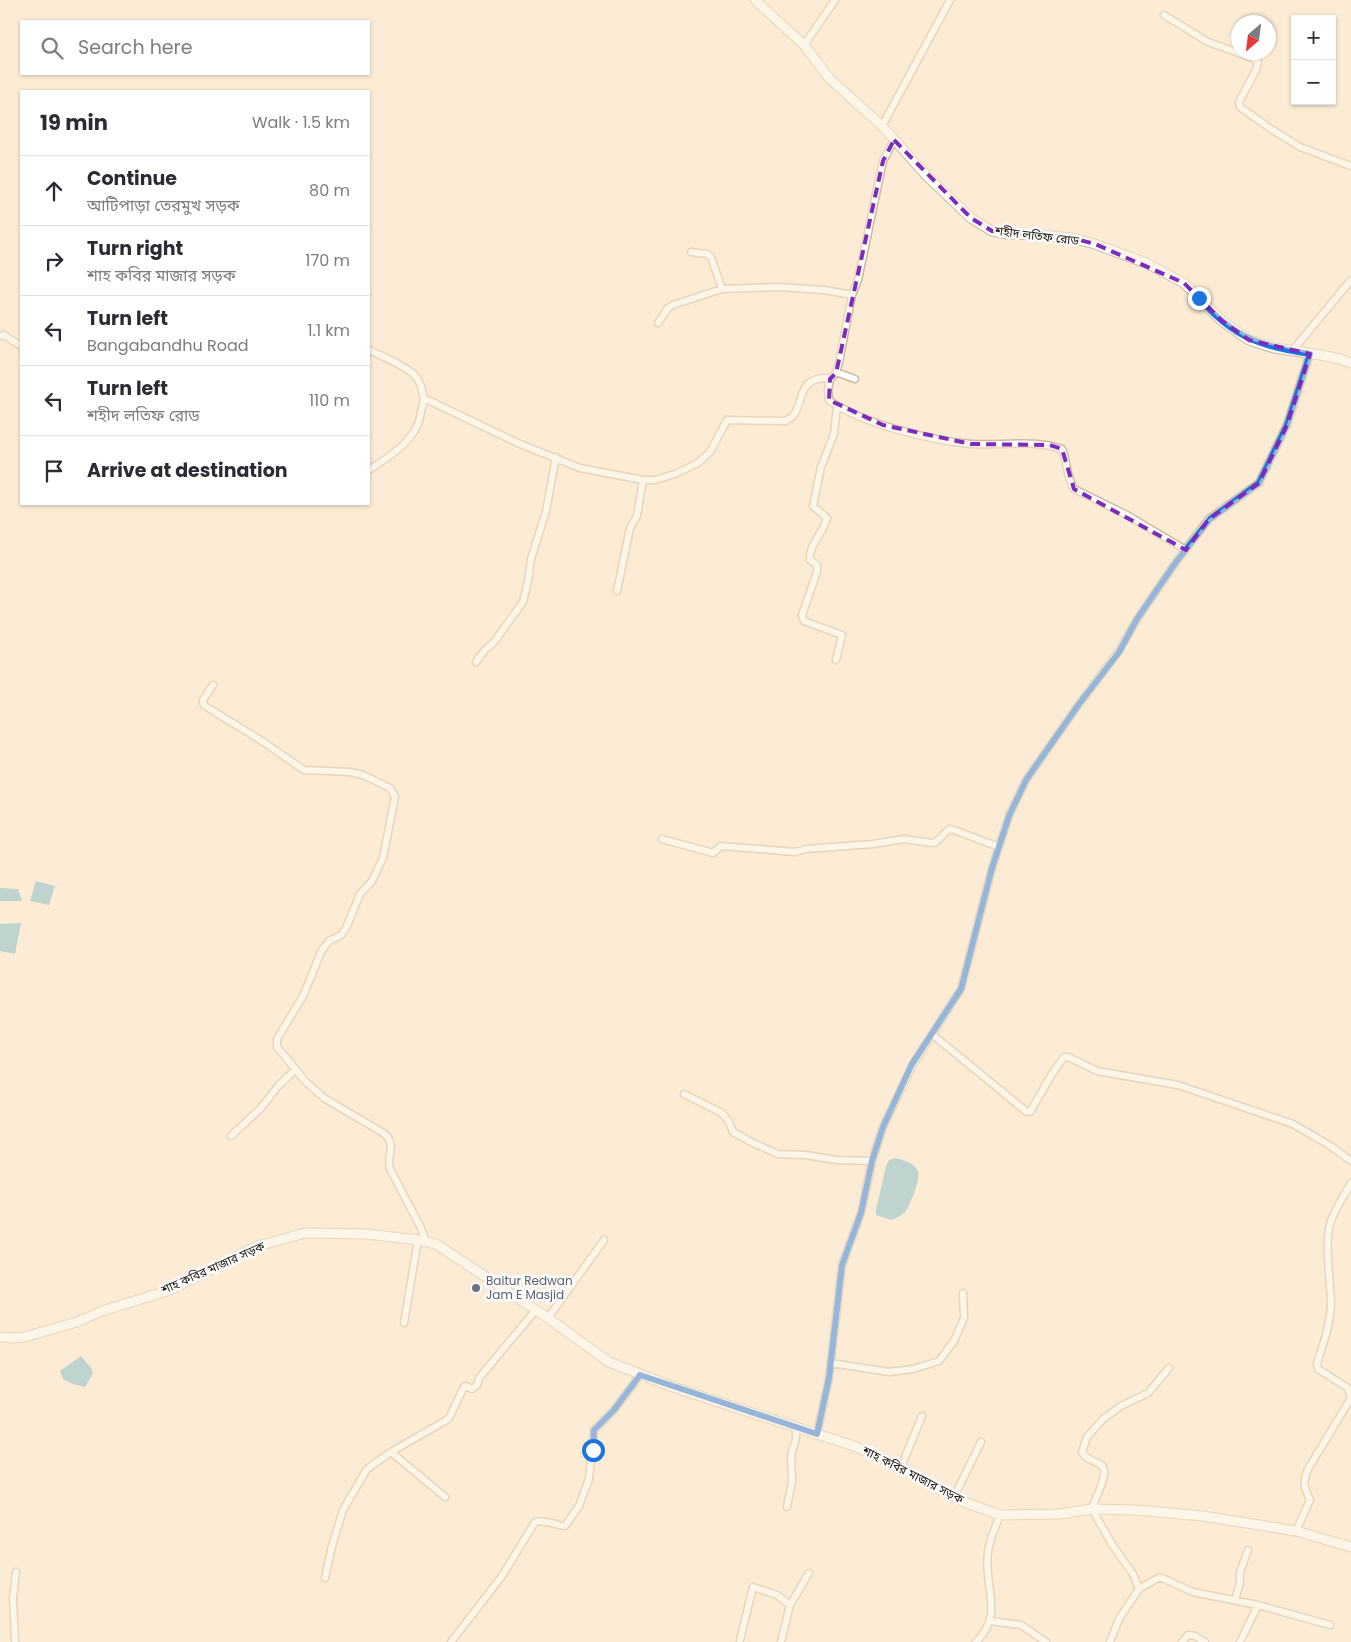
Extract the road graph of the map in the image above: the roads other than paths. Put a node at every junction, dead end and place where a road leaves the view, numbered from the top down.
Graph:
1 (756, 0) edge
2 (835, 0) edge
3 (950, 0) edge
4 (1164, 15) dead end
5 (804, 44) junction
6 (882, 126) junction
7 (894, 140) junction
8 (1351, 166) edge
9 (691, 252) dead end
10 (1351, 280) edge
11 (722, 290) junction
12 (852, 294) junction
13 (658, 323) dead end
14 (0, 336) edge
15 (20, 345) edge
16 (370, 350) edge
17 (1292, 351) junction
18 (1310, 354) junction
19 (1351, 363) edge
20 (836, 372) junction
21 (830, 379) junction
22 (855, 379) dead end
23 (424, 401) junction
24 (837, 406) junction
25 (556, 457) junction
26 (370, 469) edge
27 (643, 480) junction
28 (1186, 550) junction
29 (617, 592) dead end
30 (836, 660) dead end
31 (476, 662) dead end
32 (213, 685) dead end
33 (662, 839) dead end
34 (999, 847) junction
35 (933, 1035) junction
36 (296, 1070) junction
37 (684, 1094) dead end
38 (231, 1136) dead end
39 (872, 1161) junction
40 (1351, 1161) edge
41 (1351, 1183) edge
42 (604, 1240) dead end
43 (422, 1241) junction
44 (963, 1293) dead end
45 (535, 1311) junction
46 (548, 1318) junction
47 (404, 1323) dead end
48 (0, 1337) edge
49 (831, 1363) junction
50 (1169, 1368) dead end
51 (640, 1375) junction
52 (922, 1416) dead end
53 (796, 1426) junction
54 (817, 1434) junction
55 (981, 1442) dead end
56 (391, 1452) junction
57 (901, 1466) junction
58 (954, 1496) junction
59 (444, 1497) dead end
60 (787, 1508) dead end
61 (1092, 1509) junction
62 (1000, 1514) junction
63 (1296, 1531) junction
64 (1351, 1547) edge
65 (1248, 1550) dead end
66 (16, 1572) dead end
67 (809, 1573) dead end
68 (325, 1578) dead end
69 (1139, 1589) junction
70 (1235, 1600) junction
71 (790, 1605) junction
72 (1258, 1605) junction
73 (990, 1621) junction
74 (1330, 1625) dead end
75 (740, 1640) dead end
76 (15, 1642) edge
77 (451, 1642) edge
78 (781, 1642) edge
79 (976, 1642) edge
80 (1046, 1642) edge
81 (1110, 1642) edge
82 (1182, 1642) edge
83 (1205, 1642) edge
84 (1240, 1642) edge

1 - 5 street, শহীদ লতিফ রোড
2 - 5 street
3 - 6 street
4 - 8 street
5 - 6 street, শহীদ লতিফ রোড
6 - 7 street, শহীদ লতিফ রোড
7 - 12 street
7 - 17 street, শহীদ লতিফ রোড
9 - 11 street
10 - 17 street
11 - 12 street
11 - 13 street
12 - 20 street
14 - 15 street
16 - 23 street
17 - 18 street, শহীদ লতিফ রোড
18 - 19 street, শহীদ লতিফ রোড
18 - 28 street
20 - 21 street
20 - 22 street
21 - 24 street
21 - 27 street
23 - 25 street
23 - 26 street
24 - 28 street
24 - 30 street
25 - 27 street
25 - 31 street
27 - 29 street
28 - 34 street
32 - 36 street
33 - 34 street
34 - 35 street
35 - 39 street
35 - 40 street
36 - 38 street
36 - 43 street
37 - 39 street
39 - 49 street
41 - 63 street
42 - 46 street
43 - 45 street, শাহ কবির মাজার সড়ক
43 - 47 street
43 - 48 street, শাহ কবির মাজার সড়ক
44 - 49 street
45 - 46 street, শাহ কবির মাজার সড়ক
45 - 56 street
46 - 51 street, শাহ কবির মাজার সড়ক
49 - 54 street
50 - 61 street
51 - 53 street, শাহ কবির মাজার সড়ক
51 - 77 street
52 - 57 street
53 - 54 street, শাহ কবির মাজার সড়ক
53 - 60 street
54 - 57 street, শাহ কবির মাজার সড়ক
55 - 58 street
56 - 59 street
56 - 68 street
57 - 58 street, শাহ কবির মাজার সড়ক
58 - 62 street, শাহ কবির মাজার সড়ক
61 - 62 street, শাহ কবির মাজার সড়ক
61 - 63 street, শাহ কবির মাজার সড়ক
61 - 69 street
62 - 73 street
63 - 64 street, শাহ কবির মাজার সড়ক
65 - 70 street
66 - 76 street
67 - 71 street
69 - 70 street
69 - 81 street
70 - 72 street
71 - 75 street
71 - 78 street
72 - 74 street
72 - 84 street
73 - 79 street
73 - 80 street
82 - 83 street

